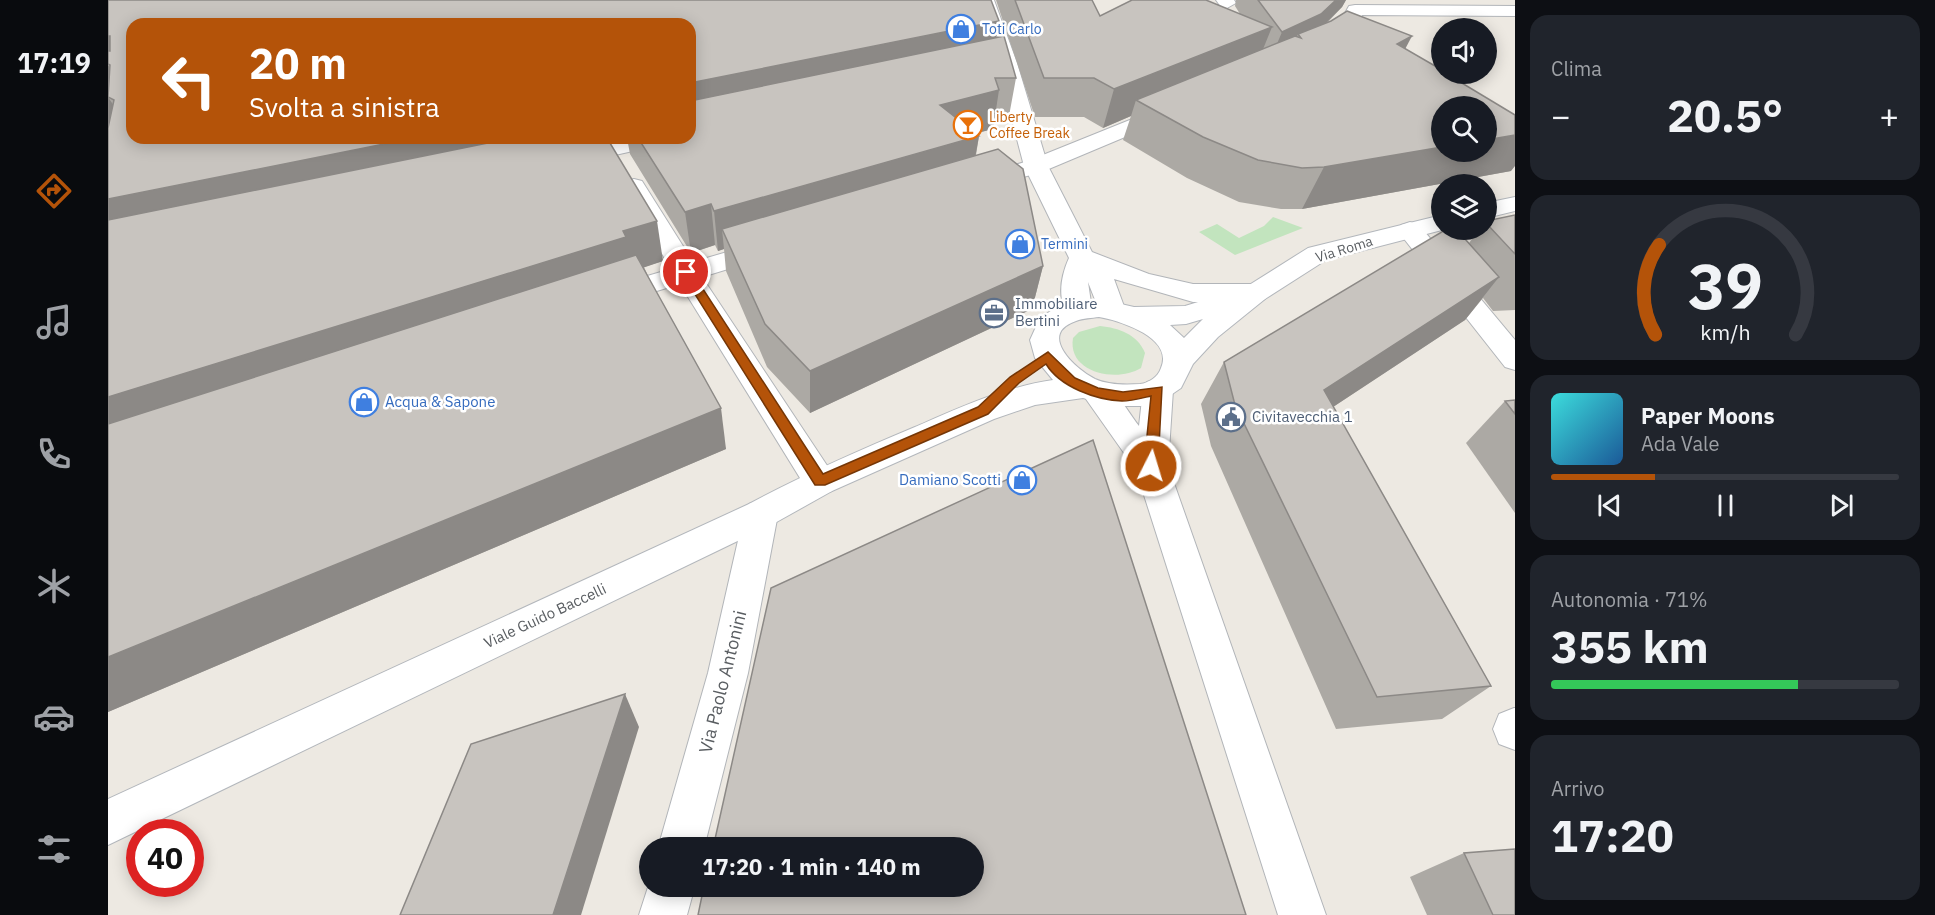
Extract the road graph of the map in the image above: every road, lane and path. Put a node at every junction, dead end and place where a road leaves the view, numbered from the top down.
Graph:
1 (985, 0) edge
2 (1501, 7) edge
3 (1306, 53) edge
4 (1007, 63) junction
5 (984, 68) edge
6 (1187, 103) edge
7 (606, 144) edge
8 (610, 144) edge
9 (553, 161) edge
10 (1036, 166) junction
11 (957, 190) edge
12 (1515, 204) edge
13 (1497, 208) edge
14 (1431, 225) edge
15 (1410, 230) junction
16 (788, 242) edge
17 (1082, 258) junction
18 (686, 272) junction
19 (1255, 293) junction
20 (591, 303) edge
21 (1077, 310) junction
22 (1123, 313) junction
23 (1048, 356) junction
24 (1515, 360) edge
25 (1178, 362) junction
26 (1089, 389) junction
27 (1158, 390) junction
28 (983, 411) junction
29 (1151, 466) junction
30 (820, 482) junction
31 (761, 514) junction
32 (108, 822) edge
33 (684, 837) edge
34 (668, 897) edge
35 (663, 915) edge
36 (1302, 915) edge

1 - 4 street
2 - 3 street
4 - 5 street
4 - 10 street
6 - 10 street
7 - 9 street
8 - 18 street
10 - 11 street
10 - 17 street
12 - 13 street
14 - 15 street, Via Roma
15 - 19 street, Via Roma
15 - 24 street
16 - 18 street
17 - 19 street
17 - 21 street
17 - 22 street
18 - 20 street
18 - 30 street
19 - 22 street
19 - 25 street
21 - 22 street
21 - 23 street
22 - 25 street
23 - 26 street
23 - 28 street
25 - 27 street
26 - 27 street
26 - 28 street, Viale Guido Baccelli
26 - 29 street
27 - 29 street
28 - 30 street, Viale Guido Baccelli
29 - 36 street
30 - 31 street, Viale Guido Baccelli
31 - 32 street, Viale Guido Baccelli
31 - 33 street, Via Paolo Antonini
34 - 35 street

